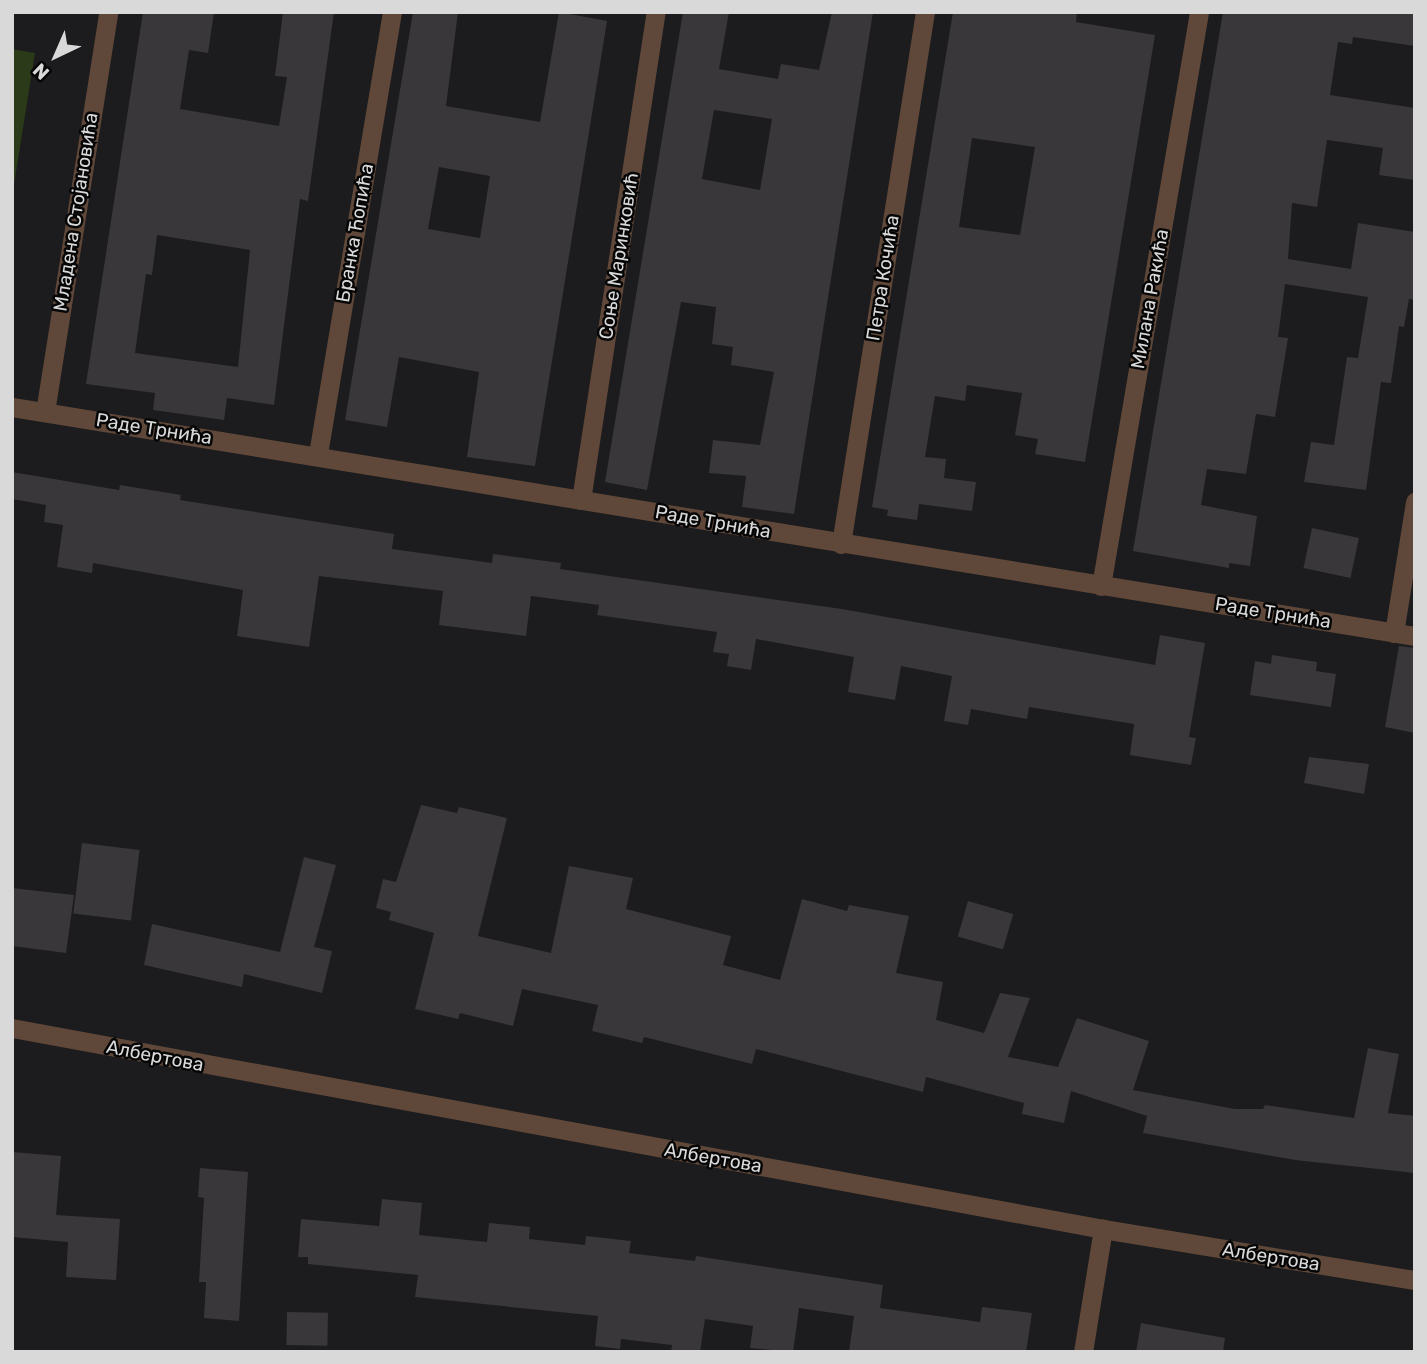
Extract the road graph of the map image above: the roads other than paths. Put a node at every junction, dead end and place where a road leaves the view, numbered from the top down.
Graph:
1 (108, 12) edge
2 (392, 12) edge
3 (656, 12) edge
4 (925, 12) edge
5 (1199, 12) edge
6 (12, 407) edge
7 (45, 412) junction
8 (318, 454) junction
9 (581, 500) junction
10 (1415, 502) edge
11 (841, 544) junction
12 (1101, 586) junction
13 (1394, 633) junction
14 (1415, 636) edge
15 (12, 1028) edge
16 (1103, 1229) junction
17 (1415, 1280) edge
18 (1083, 1352) edge

1 - 7 street, Младена Стојановића
2 - 8 street, Бранка Ћопића
3 - 9 street, Соње Маринковић
4 - 11 street, Петра Кочића
5 - 12 street, Милана Ракића
6 - 7 street, Раде Трнића
7 - 8 street, Раде Трнића
8 - 9 street, Раде Трнића
9 - 11 street, Раде Трнића
10 - 13 street
11 - 12 street, Раде Трнића
12 - 13 street, Раде Трнића
13 - 14 street, Раде Трнића
15 - 16 street, Албертова
16 - 17 street, Албертова
16 - 18 street

